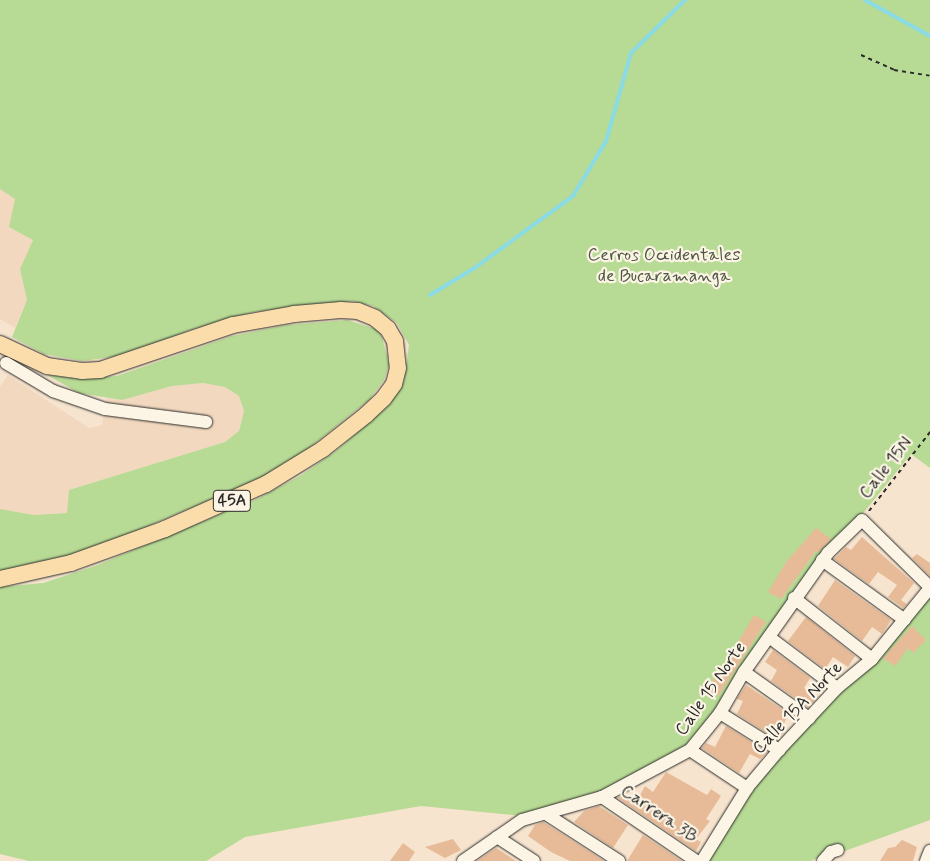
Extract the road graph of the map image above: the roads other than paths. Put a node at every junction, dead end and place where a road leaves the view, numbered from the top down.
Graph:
1 (5, 357) edge
2 (206, 422) dead end
3 (822, 560) junction
4 (0, 579) edge
5 (930, 587) edge
6 (794, 598) junction
7 (905, 620) junction
8 (769, 637) junction
9 (872, 659) junction
10 (744, 672) junction
11 (837, 688) junction
12 (720, 713) junction
13 (808, 718) junction
14 (690, 750) junction
15 (779, 750) junction
16 (747, 788) junction
17 (602, 797) junction
18 (546, 814) junction
19 (497, 837) junction
20 (838, 850) dead end
21 (930, 851) edge
22 (463, 861) edge
23 (534, 861) edge
24 (619, 861) edge
25 (696, 861) edge
26 (702, 861) edge
27 (823, 861) edge
28 (926, 861) edge

1 - 2 street
1 - 4 main road, 45A
3 - 5 street, Calle 15 Norte
3 - 6 street, Calle 15 Norte
3 - 7 street
5 - 7 street, Calle 15A Norte
6 - 8 street, Calle 15 Norte
6 - 9 street
7 - 9 street, Calle 15A Norte
8 - 10 street, Calle 15 Norte
8 - 11 street
9 - 11 street, Calle 15A Norte
10 - 12 street, Calle 15 Norte
10 - 13 street
11 - 13 street, Calle 15A Norte
12 - 14 street, Calle 15 Norte
12 - 15 street
13 - 15 street, Calle 15A Norte
14 - 16 street
14 - 17 street, Calle 15 Norte
15 - 16 street, Calle 15A Norte
16 - 26 street, Calle 15A Norte
17 - 18 street, Calle 15 Norte
17 - 25 street, Carrera 3B
18 - 19 street, Calle 15 Norte
18 - 24 street
19 - 22 street, Calle 15 Norte
19 - 23 street
20 - 27 street
21 - 28 street

